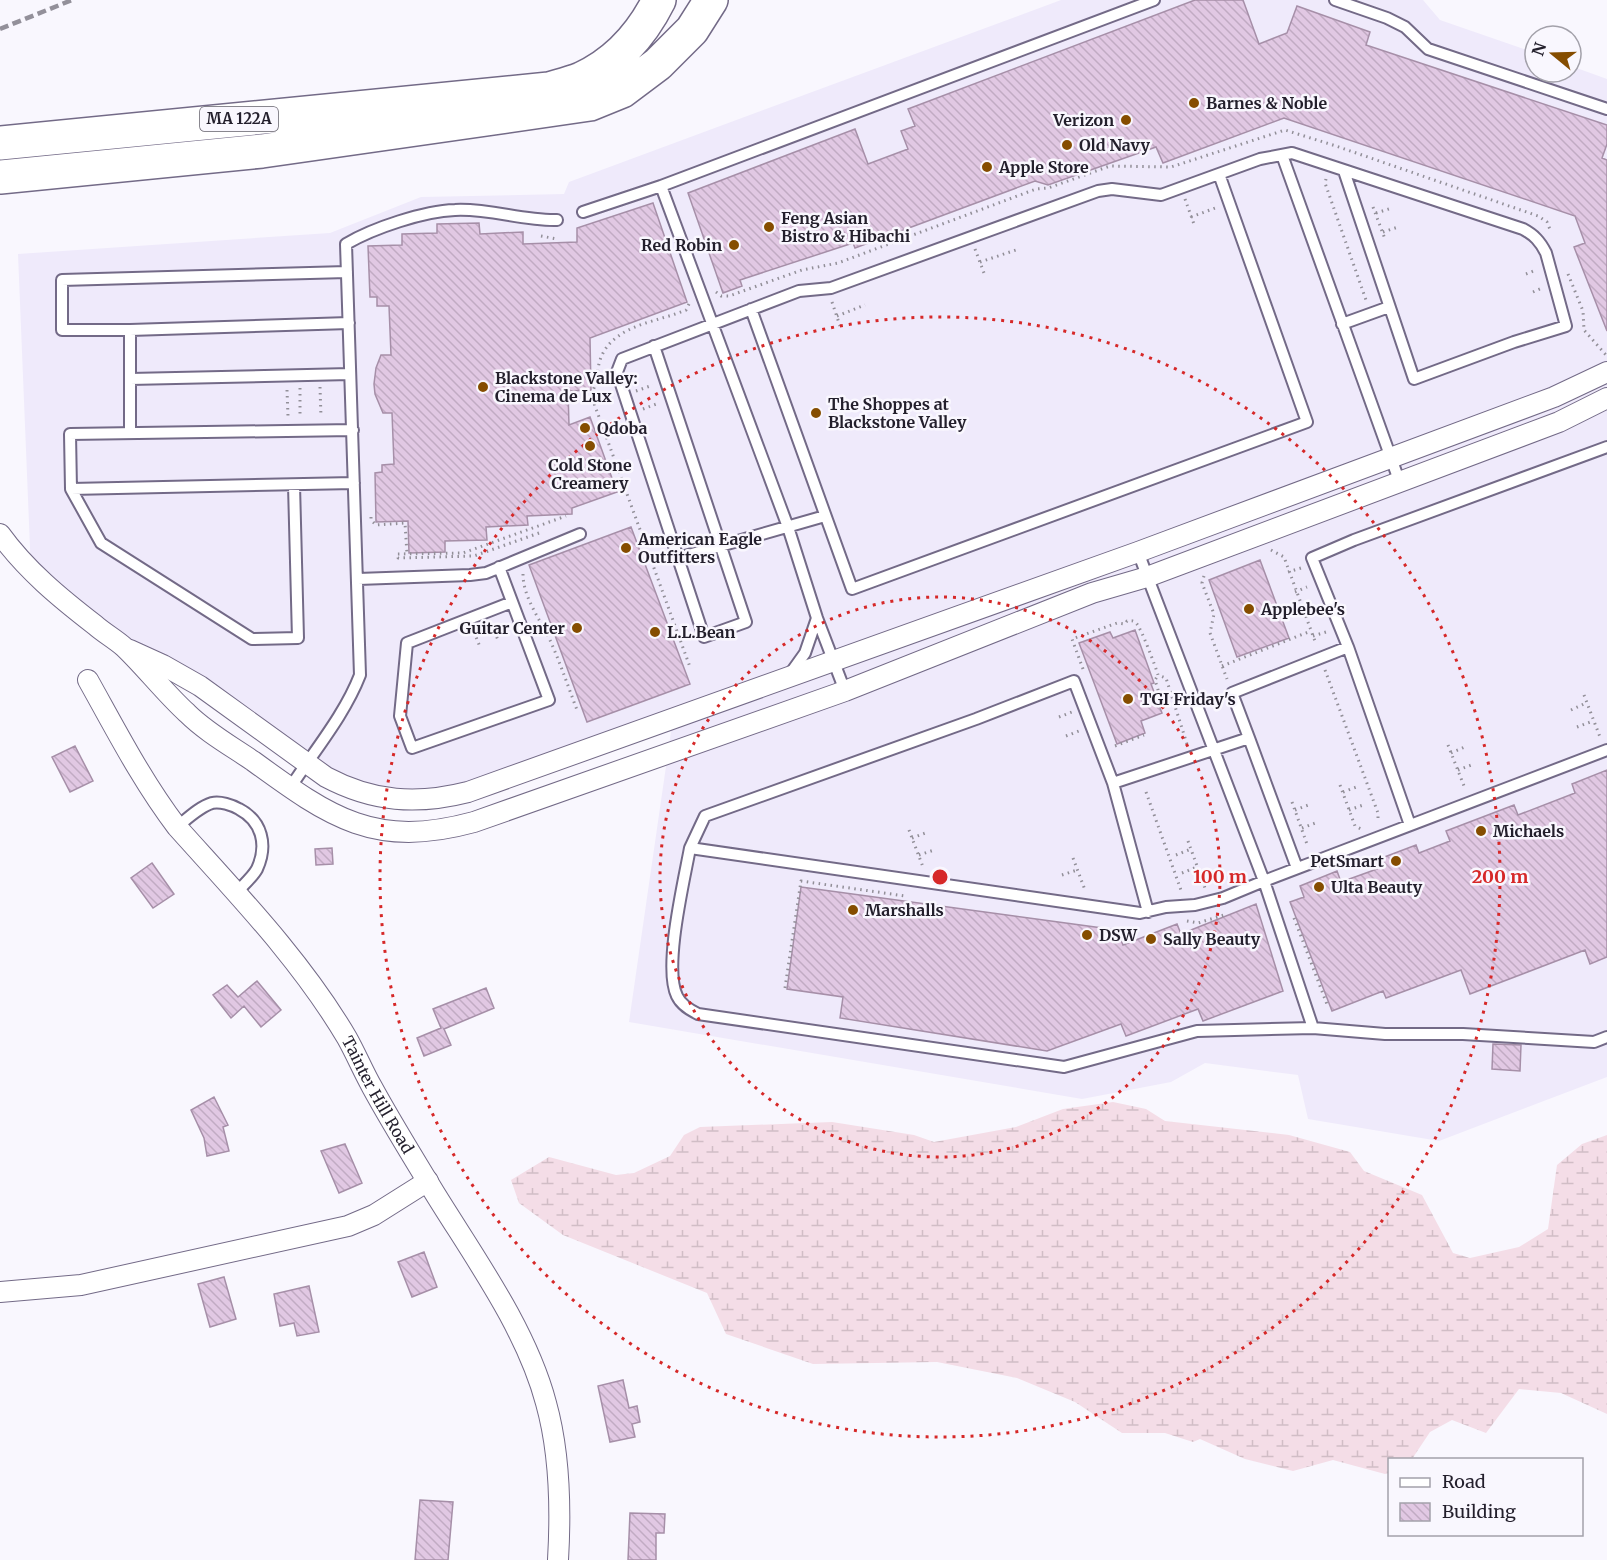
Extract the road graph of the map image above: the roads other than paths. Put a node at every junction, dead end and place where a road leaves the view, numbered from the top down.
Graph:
1 (659, 0) edge
2 (711, 0) edge
3 (1154, 0) edge
4 (1335, 0) edge
5 (1607, 109) edge
6 (0, 142) edge
7 (1282, 154) junction
8 (1344, 171) junction
9 (1219, 174) junction
10 (0, 177) edge
11 (662, 186) junction
12 (583, 212) dead end
13 (556, 220) dead end
14 (347, 272) junction
15 (1389, 307) junction
16 (751, 309) junction
17 (349, 323) junction
18 (712, 323) junction
19 (1342, 324) junction
20 (130, 330) junction
21 (654, 346) junction
22 (1607, 372) edge
23 (351, 374) junction
24 (130, 379) junction
25 (1607, 398) edge
26 (352, 430) junction
27 (130, 433) junction
28 (1607, 447) edge
29 (1390, 458) junction
30 (354, 483) junction
31 (1400, 483) junction
32 (294, 485) junction
33 (71, 489) junction
34 (825, 516) junction
35 (788, 527) junction
36 (0, 534) edge
37 (580, 534) dead end
38 (721, 546) junction
39 (1138, 552) junction
40 (678, 558) junction
41 (499, 567) junction
42 (1147, 577) junction
43 (358, 579) junction
44 (512, 602) junction
45 (817, 618) junction
46 (1348, 646) junction
47 (124, 648) junction
48 (834, 660) junction
49 (788, 676) junction
50 (88, 680) dead end
51 (845, 691) junction
52 (1249, 738) junction
53 (1607, 750) edge
54 (1214, 751) junction
55 (306, 763) junction
56 (1113, 783) junction
57 (290, 788) junction
58 (1410, 825) junction
59 (177, 827) junction
60 (690, 848) junction
61 (1297, 868) junction
62 (1264, 881) junction
63 (235, 894) junction
64 (1148, 912) junction
65 (1313, 1028) junction
66 (1607, 1037) edge
67 (428, 1181) junction
68 (0, 1292) edge
69 (558, 1560) edge

1 - 6 highway, MA 122A
2 - 10 highway
3 - 11 lane
4 - 5 lane
7 - 8 lane
7 - 9 lane
7 - 19 lane
8 - 15 lane
8 - 15 lane
9 - 16 lane
9 - 34 lane
11 - 12 lane
11 - 18 lane
13 - 14 lane
14 - 17 lane
14 - 20 lane
15 - 19 lane
16 - 18 lane
16 - 34 lane
17 - 20 lane
17 - 23 lane
18 - 21 lane
18 - 35 lane
19 - 29 lane
20 - 24 lane
21 - 38 lane
21 - 40 lane
22 - 29 street
23 - 24 lane
23 - 26 lane
24 - 27 lane
25 - 31 street
26 - 27 lane
26 - 30 lane
27 - 33 lane
28 - 46 lane
29 - 31 lane
29 - 39 street
30 - 32 lane
30 - 43 lane
31 - 42 street
32 - 33 lane
32 - 33 lane
34 - 35 lane
35 - 38 lane
35 - 45 lane
36 - 47 street
37 - 41 lane
38 - 40 lane
38 - 40 lane
39 - 42 lane
39 - 48 street
41 - 43 lane
41 - 44 lane
42 - 51 street
42 - 54 lane
43 - 55 lane
44 - 44 lane
45 - 48 lane
45 - 49 lane
46 - 52 lane
46 - 58 lane
47 - 55 street
47 - 57 street
48 - 49 street
48 - 51 lane
49 - 55 street
50 - 59 street, Tainter Hill Road
51 - 57 street
52 - 54 lane
52 - 61 lane
53 - 58 lane
54 - 56 lane
54 - 62 lane
55 - 57 lane
56 - 60 lane
56 - 64 lane
58 - 61 lane
59 - 63 street, Tainter Hill Road
59 - 63 lane
60 - 64 lane
60 - 65 lane
61 - 62 lane
62 - 64 lane
62 - 65 lane
63 - 67 street, Tainter Hill Road
65 - 66 lane
67 - 68 street
67 - 69 street, Tainter Hill Road

